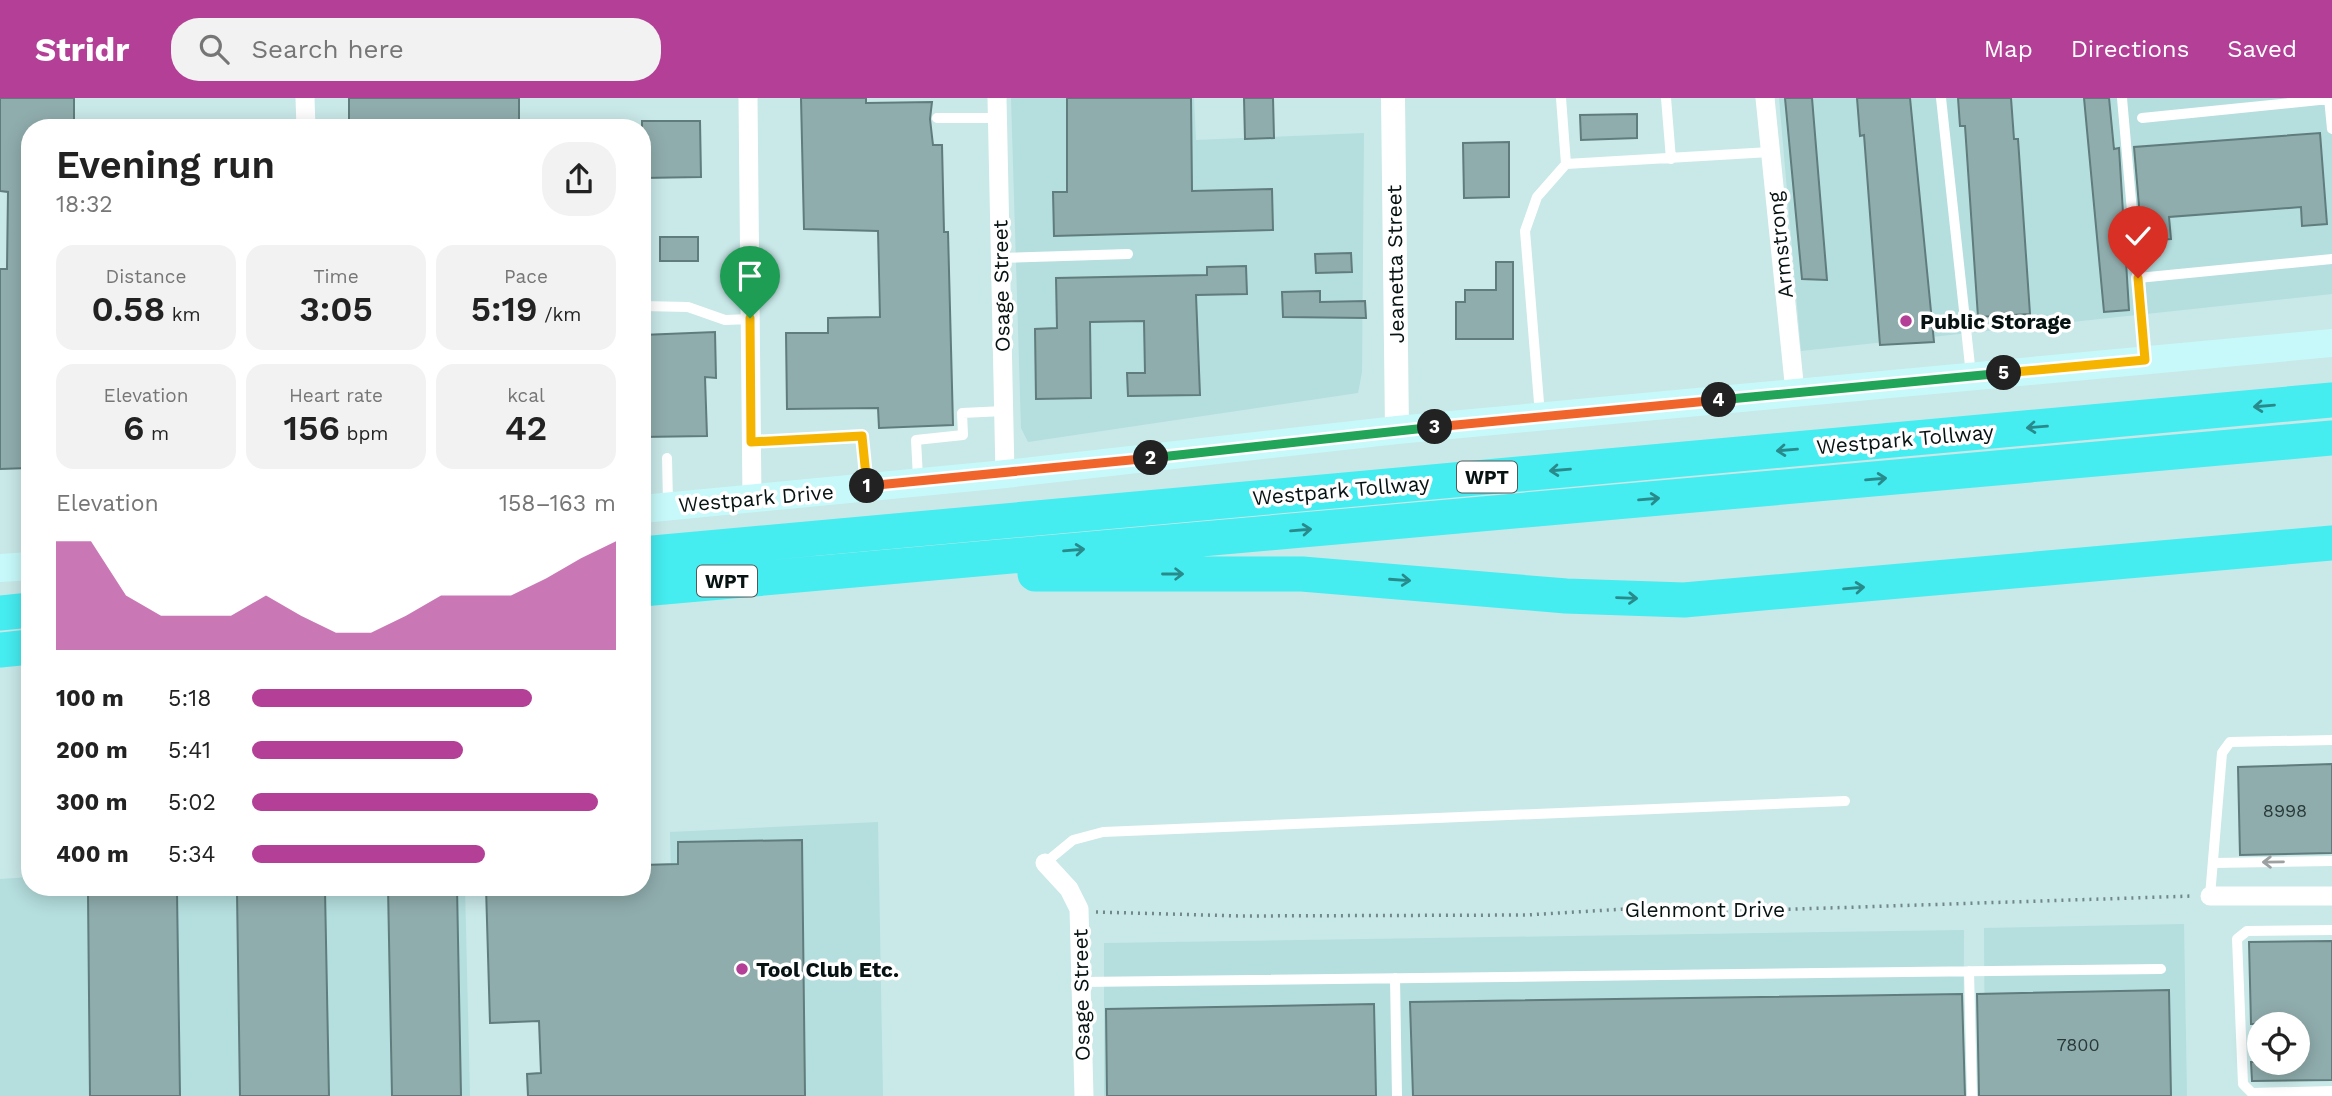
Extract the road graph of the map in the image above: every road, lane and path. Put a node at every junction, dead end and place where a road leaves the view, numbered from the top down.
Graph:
1 (305, 98) edge
2 (748, 98) edge
3 (997, 98) edge
4 (1393, 98) edge
5 (1561, 98) edge
6 (1666, 98) edge
7 (1765, 98) edge
8 (1941, 98) edge
9 (2122, 98) edge
10 (2329, 98) edge
11 (937, 118) dead end
12 (998, 118) junction
13 (2142, 118) dead end
14 (306, 119) edge
15 (2332, 130) edge
16 (1770, 152) junction
17 (1671, 159) junction
18 (1566, 164) junction
19 (1128, 254) dead end
20 (1001, 258) junction
21 (2332, 259) edge
22 (2138, 278) junction
23 (651, 306) edge
24 (750, 318) junction
25 (2332, 343) edge
26 (2145, 360) junction
27 (1971, 376) junction
28 (1795, 392) junction
29 (2332, 400) edge
30 (1004, 411) junction
31 (1541, 417) junction
32 (1397, 430) junction
33 (2332, 438) edge
34 (751, 442) junction
35 (667, 458) dead end
36 (1005, 474) junction
37 (918, 482) junction
38 (867, 487) junction
39 (752, 499) junction
40 (655, 508) edge
41 (2332, 544) edge
42 (651, 553) edge
43 (21, 567) edge
44 (0, 569) edge
45 (811, 573) junction
46 (651, 588) edge
47 (21, 611) edge
48 (0, 613) edge
49 (21, 648) edge
50 (0, 650) edge
51 (2332, 740) edge
52 (1845, 801) dead end
53 (2332, 861) edge
54 (1045, 863) joint
55 (2214, 863) junction
56 (2210, 895) junction
57 (2332, 895) edge
58 (1079, 909) junction
59 (2332, 930) edge
60 (2161, 969) dead end
61 (1969, 971) junction
62 (1395, 978) junction
63 (1081, 982) junction
64 (2332, 1091) edge
65 (1084, 1096) edge
66 (1397, 1096) edge
67 (1972, 1096) edge

1 - 14 street
2 - 24 street
3 - 12 street, Osage Street
4 - 32 street, Jeanetta Street
5 - 18 lane
6 - 17 lane
7 - 16 street, Armstrong
8 - 27 lane
9 - 22 lane
10 - 13 lane
10 - 15 lane
11 - 12 lane
12 - 20 street, Osage Street
16 - 17 lane
16 - 28 street, Armstrong
17 - 18 lane
18 - 31 lane
19 - 20 lane
20 - 30 street, Osage Street
21 - 22 lane
22 - 26 lane
23 - 24 lane
24 - 34 street
25 - 26 main road, Westpark Drive
26 - 27 main road, Westpark Drive
27 - 28 main road, Westpark Drive
28 - 31 main road, Westpark Drive
29 -> 42 highway, Westpark Tollway / WPT
30 - 36 street, Osage Street
30 - 37 lane
31 - 32 main road, Westpark Drive
32 - 36 main road, Westpark Drive
45 -> 33 highway, Westpark Tollway / WPT
34 - 38 lane
34 - 39 street
35 - 40 lane
36 - 37 main road, Westpark Drive
37 - 38 main road, Westpark Drive
38 - 39 main road, Westpark Drive
39 - 40 main road, Westpark Drive
45 -> 41 highway
43 - 44 main road
45 - 46 highway, Westpark Tollway / WPT
47 - 48 highway
49 - 50 highway
51 - 55 lane
52 - 54 lane
53 -> 55 lane
54 - 58 street, Osage Street
55 - 56 lane
56 - 57 street
56 - 58 path, Glenmont Drive
58 - 63 street, Osage Street
59 - 64 lane
60 - 61 lane
61 - 62 lane
61 - 67 lane
62 - 63 lane
62 - 66 lane
63 - 65 street, Osage Street

